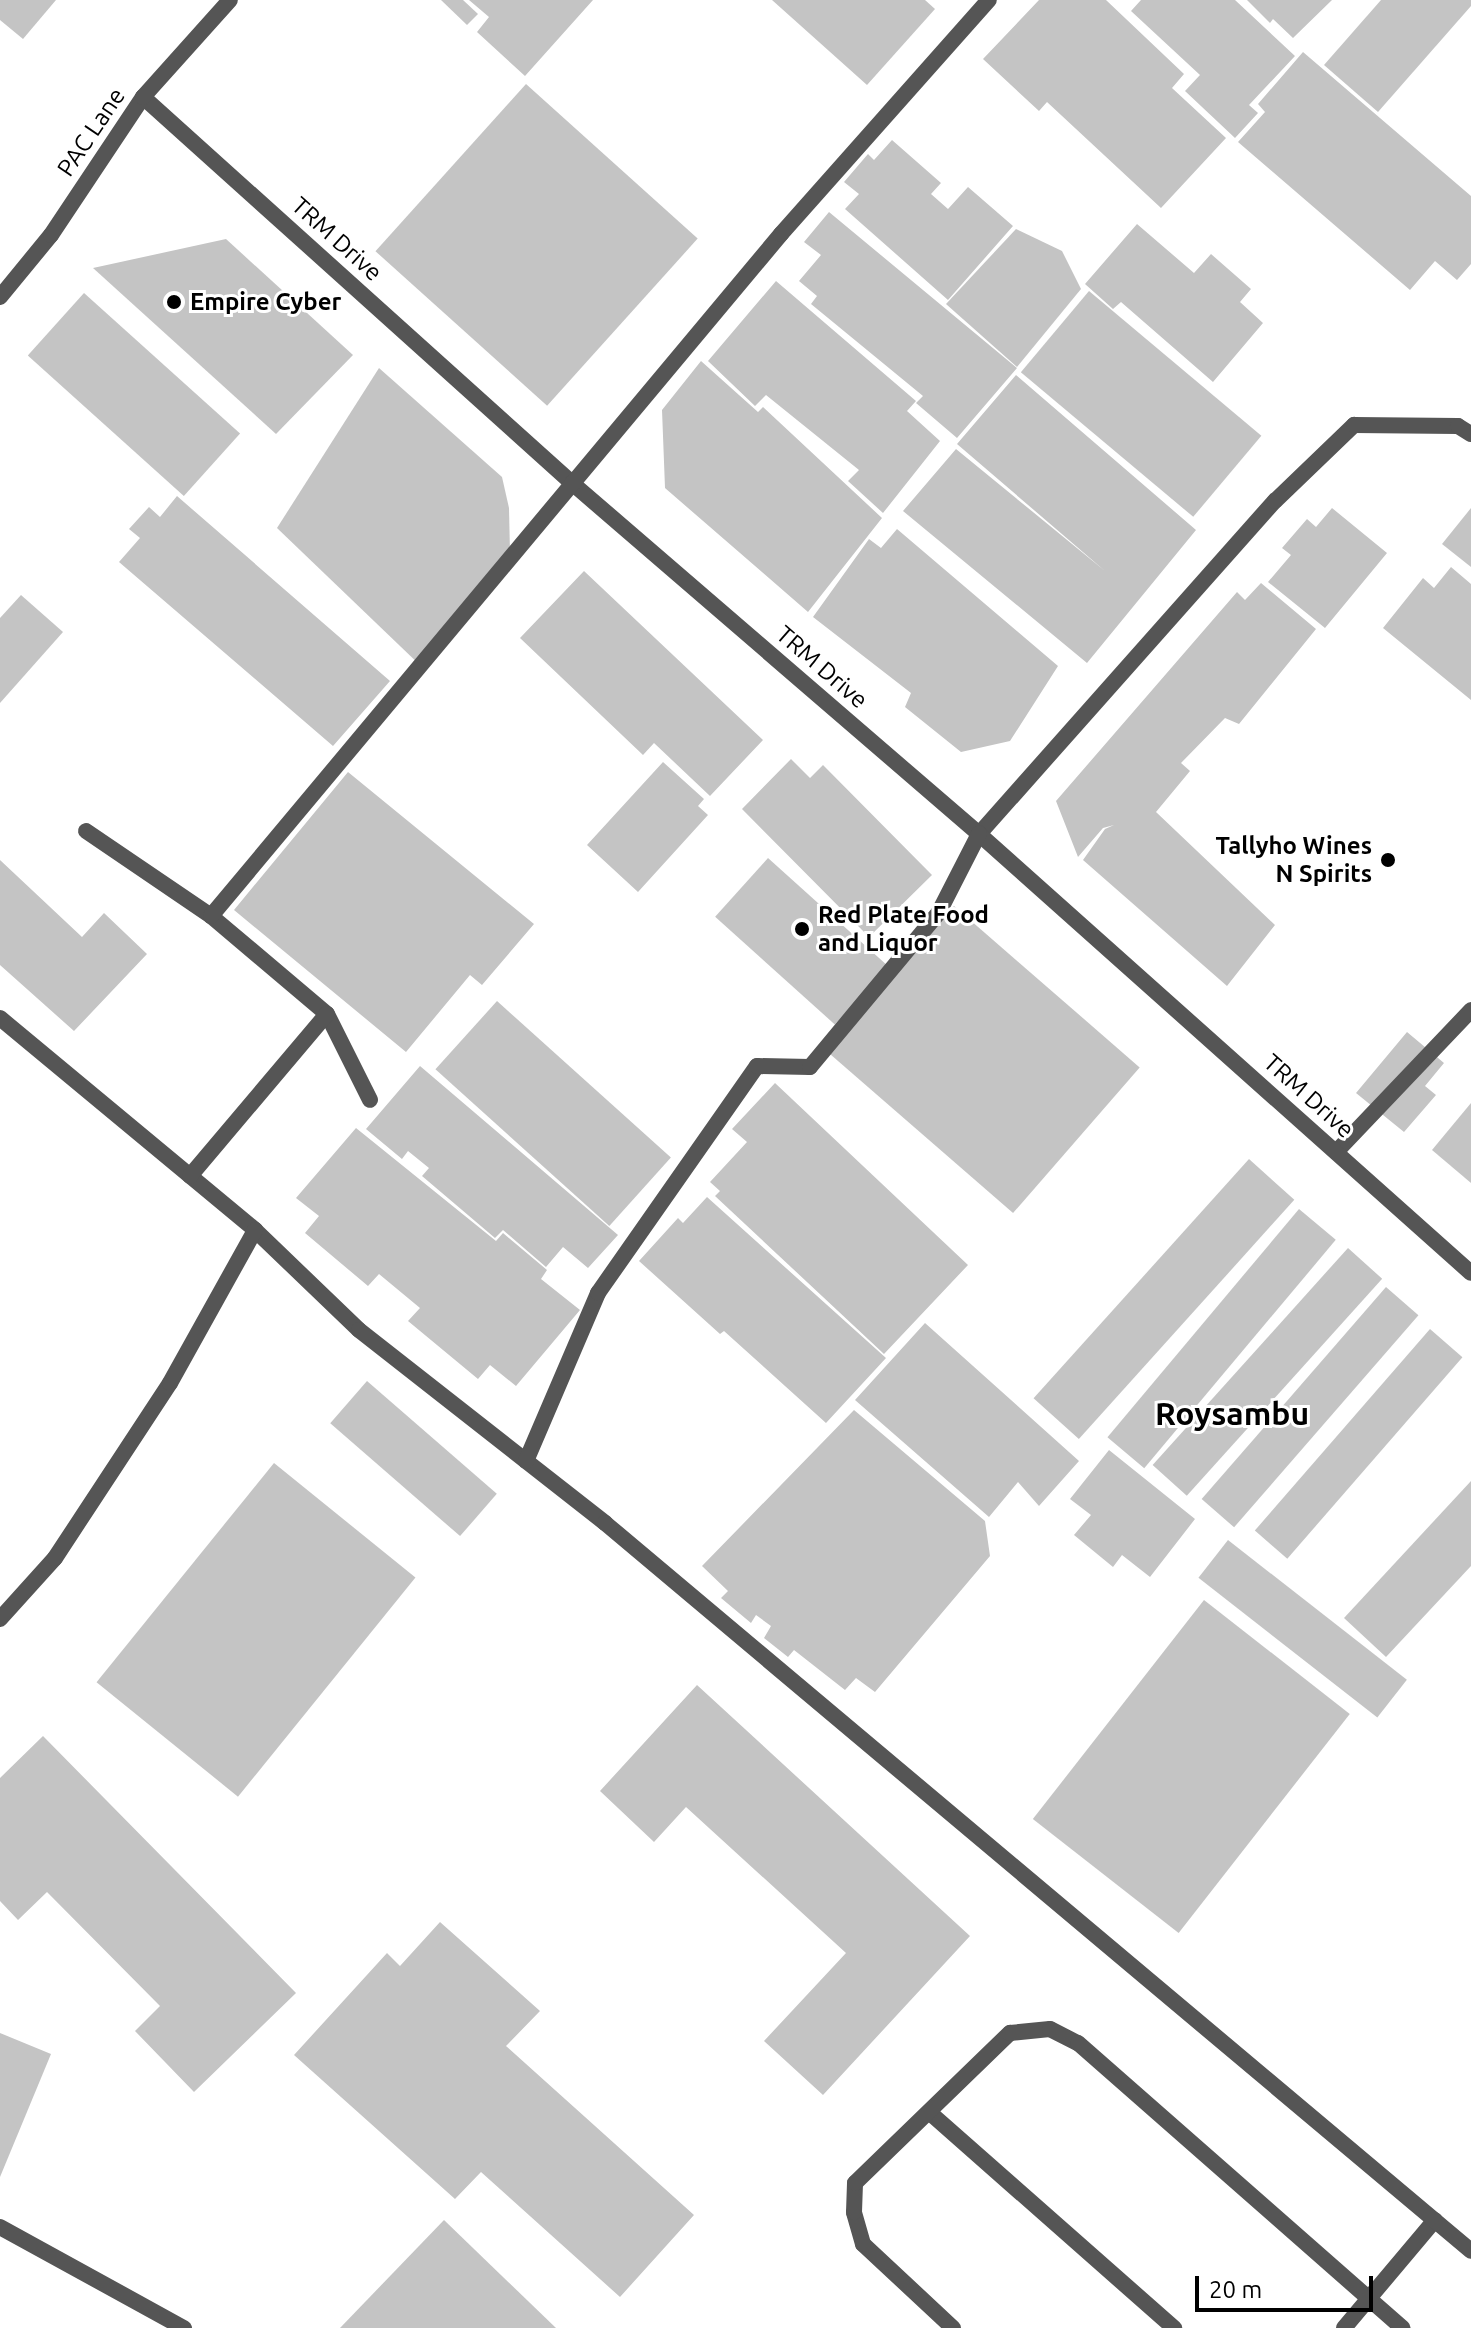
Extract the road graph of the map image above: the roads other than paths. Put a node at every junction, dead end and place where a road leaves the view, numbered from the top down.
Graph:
1 (230, 0) edge
2 (989, 0) edge
3 (143, 97) junction
4 (0, 297) edge
5 (1471, 434) edge
6 (572, 483) junction
7 (86, 831) dead end
8 (979, 834) junction
9 (211, 916) junction
10 (1471, 1010) edge
11 (327, 1014) junction
12 (0, 1018) edge
13 (370, 1100) dead end
14 (1336, 1152) junction
15 (190, 1176) junction
16 (255, 1230) junction
17 (1471, 1273) edge
18 (526, 1461) junction
19 (0, 1619) edge
20 (929, 2112) junction
21 (1435, 2220) junction
22 (0, 2227) edge
23 (1471, 2251) edge
24 (1369, 2298) junction
25 (184, 2328) edge
26 (953, 2328) edge
27 (1174, 2328) edge
28 (1344, 2328) edge
29 (1402, 2328) edge

1 - 3 street, PAC Lane
2 - 6 street
3 - 4 street, PAC Lane
3 - 6 street, TRM Drive
5 - 8 street
6 - 8 street, TRM Drive
6 - 9 street
7 - 9 street
8 - 14 street, TRM Drive
8 - 18 street
9 - 11 street
10 - 14 street
11 - 13 street
11 - 15 street
12 - 15 street
14 - 17 street, TRM Drive
15 - 16 street
16 - 18 street
16 - 19 street
18 - 21 street
20 - 24 street
20 - 26 street
20 - 27 street
21 - 23 street
21 - 24 street
22 - 25 street
24 - 28 street
24 - 29 street

